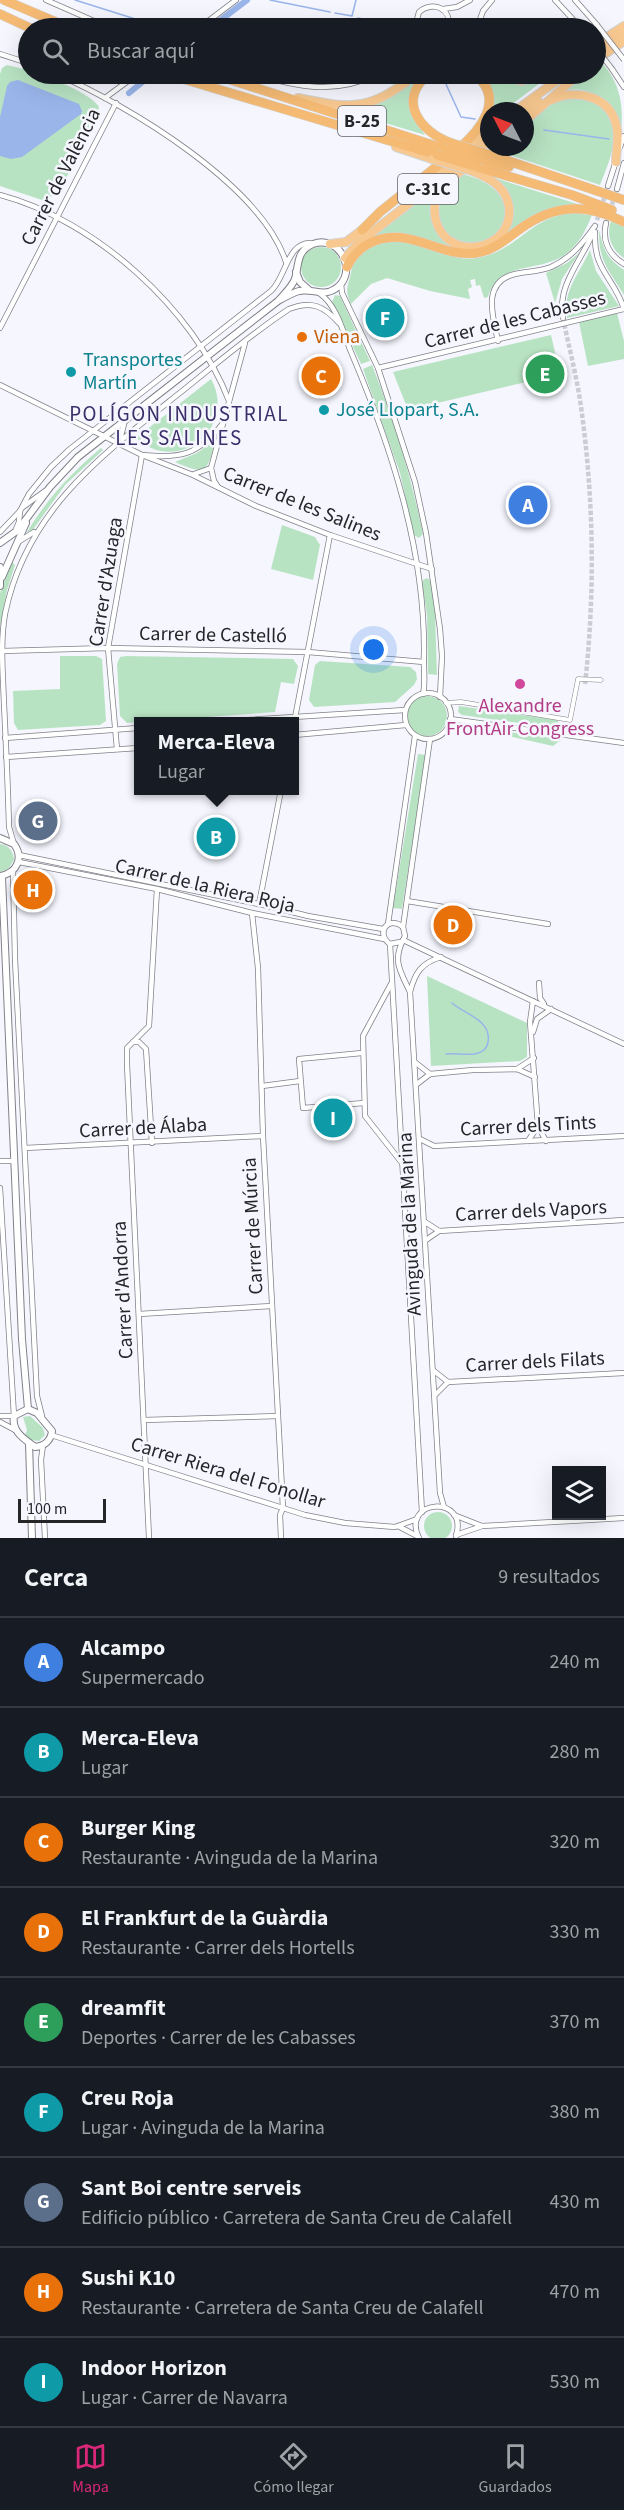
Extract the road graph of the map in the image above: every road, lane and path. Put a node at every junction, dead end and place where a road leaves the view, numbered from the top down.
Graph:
1 (4, 0) edge
2 (46, 0) edge
3 (236, 0) edge
4 (424, 0) edge
5 (431, 0) edge
6 (470, 0) edge
7 (492, 0) edge
8 (555, 0) edge
9 (575, 0) edge
10 (435, 6) junction
11 (423, 8) junction
12 (443, 9) junction
13 (0, 14) edge
14 (46, 18) edge
15 (87, 18) edge
16 (212, 18) edge
17 (417, 18) edge
18 (448, 18) edge
19 (481, 18) edge
20 (572, 18) edge
21 (590, 18) edge
22 (18, 22) edge
23 (624, 26) edge
24 (624, 34) edge
25 (606, 37) edge
26 (606, 39) edge
27 (624, 41) edge
28 (606, 46) edge
29 (606, 53) edge
30 (0, 54) edge
31 (606, 59) edge
32 (18, 60) edge
33 (624, 60) edge
34 (76, 84) edge
35 (124, 84) edge
36 (200, 84) edge
37 (246, 84) edge
38 (289, 84) edge
39 (350, 84) edge
40 (404, 84) edge
41 (422, 84) edge
42 (483, 84) edge
43 (546, 84) edge
44 (552, 84) edge
45 (564, 84) edge
46 (567, 84) edge
47 (624, 87) edge
48 (280, 94) junction
49 (105, 98) junction
50 (550, 100) junction
51 (522, 102) edge
52 (528, 102) edge
53 (116, 103) junction
54 (534, 106) edge
55 (534, 113) edge
56 (480, 133) edge
57 (624, 136) edge
58 (471, 139) junction
59 (480, 139) edge
60 (448, 146) junction
61 (480, 148) edge
62 (483, 160) edge
63 (620, 163) edge
64 (608, 186) tunnel mouth
65 (617, 189) tunnel mouth
66 (0, 195) edge
67 (624, 200) edge
68 (624, 215) edge
69 (58, 217) junction
70 (597, 220) tunnel mouth
71 (624, 222) edge
72 (606, 223) tunnel mouth
73 (595, 226) junction
74 (362, 230) junction
75 (314, 244) junction
76 (330, 244) junction
77 (286, 262) junction
78 (346, 263) junction
79 (624, 264) edge
80 (296, 270) junction
81 (341, 284) junction
82 (309, 290) junction
83 (319, 293) junction
84 (278, 301) junction
85 (624, 309) edge
86 (563, 318) tunnel mouth
87 (339, 323) junction
88 (0, 328) edge
89 (498, 341) junction
90 (244, 343) junction
91 (200, 346) junction
92 (208, 355) junction
93 (214, 366) junction
94 (378, 368) junction
95 (0, 386) edge
96 (229, 401) junction
97 (125, 420) junction
98 (223, 423) junction
99 (93, 430) junction
100 (105, 436) junction
101 (118, 441) junction
102 (142, 455) junction
103 (212, 468) junction
104 (193, 475) junction
105 (50, 487) junction
106 (219, 489) junction
107 (20, 510) junction
108 (28, 518) junction
109 (37, 531) junction
110 (0, 532) edge
111 (14, 533) junction
112 (330, 535) junction
113 (18, 542) junction
114 (0, 543) edge
115 (417, 564) junction
116 (0, 567) edge
117 (432, 569) junction
118 (2, 577) junction
119 (0, 586) edge
120 (108, 648) junction
121 (2, 651) junction
122 (308, 652) junction
123 (424, 662) junction
124 (601, 680) dead end
125 (423, 694) junction
126 (440, 697) junction
127 (446, 703) junction
128 (405, 711) junction
129 (296, 716) junction
130 (283, 717) edge
131 (450, 719) junction
132 (406, 726) junction
133 (134, 728) edge
134 (115, 729) junction
135 (299, 735) edge
136 (415, 736) junction
137 (5, 738) junction
138 (430, 739) junction
139 (624, 743) edge
140 (134, 748) edge
141 (117, 749) junction
142 (6, 757) junction
143 (280, 795) edge
144 (0, 838) edge
145 (14, 844) junction
146 (19, 855) junction
147 (19, 862) junction
148 (13, 871) junction
149 (1, 877) edge
150 (157, 890) junction
151 (407, 901) junction
152 (259, 904) junction
153 (252, 913) junction
154 (388, 924) junction
155 (548, 924) dead end
156 (403, 927) junction
157 (383, 928) junction
158 (384, 939) junction
159 (402, 941) junction
160 (2, 942) edge
161 (390, 944) junction
162 (441, 957) junction
163 (539, 983) dead end
164 (391, 984) junction
165 (410, 992) junction
166 (532, 1000) junction
167 (551, 1009) junction
168 (532, 1037) junction
169 (133, 1042) junction
170 (624, 1044) edge
171 (362, 1053) junction
172 (534, 1058) junction
173 (416, 1063) junction
174 (517, 1069) junction
175 (430, 1074) junction
176 (535, 1077) junction
177 (300, 1081) junction
178 (417, 1084) junction
179 (262, 1086) junction
180 (364, 1102) junction
181 (538, 1126) junction
182 (263, 1136) junction
183 (624, 1136) edge
184 (420, 1139) junction
185 (546, 1141) junction
186 (527, 1142) junction
187 (152, 1143) junction
188 (132, 1144) junction
189 (434, 1146) junction
190 (25, 1148) junction
191 (421, 1156) junction
192 (0, 1161) edge
193 (14, 1161) junction
194 (402, 1163) junction
195 (0, 1188) edge
196 (624, 1220) edge
197 (425, 1222) junction
198 (439, 1231) junction
199 (426, 1240) junction
200 (272, 1306) junction
201 (139, 1314) junction
202 (433, 1370) junction
203 (624, 1373) edge
204 (448, 1382) junction
205 (435, 1395) junction
206 (28, 1410) junction
207 (0, 1416) edge
208 (14, 1416) junction
209 (278, 1416) junction
210 (42, 1418) junction
211 (144, 1420) junction
212 (0, 1422) edge
213 (15, 1430) junction
214 (51, 1435) junction
215 (29, 1443) junction
216 (44, 1445) junction
217 (146, 1464) junction
218 (444, 1507) junction
219 (283, 1508) junction
220 (422, 1512) junction
221 (454, 1515) junction
222 (624, 1518) edge
223 (417, 1519) junction
224 (398, 1526) junction
225 (482, 1526) junction
226 (418, 1537) edge
227 (455, 1537) edge
228 (32, 1538) edge
229 (45, 1538) edge
230 (149, 1538) edge
231 (281, 1538) edge

1 - 14 highway
2 - 15 street
3 - 16 street
4 - 11 street
5 - 10 street
6 - 12 street
7 - 19 street
8 - 20 street
9 - 21 street, bridge
10 - 11 street
10 - 12 street
11 - 17 street
12 - 18 street
13 - 22 highway
23 - 26 highway
24 - 28 highway
25 - 33 street, bridge
27 - 29 highway
30 - 32 street
31 - 47 street, bridge
34 - 49 street
35 - 49 street
36 - 62 highway, B-25, bridge
37 - 48 highway, B-25
38 - 39 street
40 - 48 highway
41 - 60 highway
42 - 58 highway
43 - 51 highway
44 - 52 highway
45 - 54 highway
46 - 50 highway
48 - 60 highway, B-25
49 - 53 street
50 - 55 highway
50 - 63 highway
53 - 69 street, Carrer de València
53 - 77 street
56 - 58 highway
57 - 63 street
58 - 74 highway
59 - 74 highway, C-31C
60 - 62 highway, B-25, bridge
61 - 78 highway, C-31C
62 - 62 highway
62 - 67 highway, B-25
62 - 68 highway, B-25
63 - 64 street
63 - 65 street
66 - 69 street
69 - 88 street, Carrer de València
69 - 91 street
70 - 73 street
71 - 78 highway
72 - 79 street
73 - 85 street
73 - 86 street
73 - 89 street
74 - 76 highway, C-31C
75 - 76 street
75 - 77 street
75 - 80 street
76 - 78 street
77 - 91 street
78 - 81 street
80 - 82 street
80 - 84 street
81 - 83 street
81 - 94 street
82 - 83 street
82 - 84 street
83 - 87 street
84 - 92 street
85 - 89 street, Carrer de les Cabasses
87 - 90 street
87 - 115 street
89 - 94 street, Carrer de les Cabasses
90 - 93 street
90 - 96 street
91 - 92 street
91 - 99 street
92 - 93 street
92 - 97 street
93 - 96 street
93 - 101 street
94 - 117 street
95 - 99 street, Carrer de les Salines
96 - 98 street
97 - 100 street
97 - 101 street
98 - 102 street
98 - 103 street
99 - 100 street, Carrer de les Salines
99 - 107 street
100 - 101 street, Carrer de les Salines
100 - 105 street
101 - 102 street, Carrer de les Salines
101 - 109 street
102 - 104 street, Carrer de les Salines
102 - 120 street, Carrer d'Azuaga
103 - 104 street
103 - 106 street
104 - 106 street, Carrer de les Salines
105 - 107 street
105 - 108 street
106 - 112 street, Carrer de les Salines
107 - 110 street
107 - 111 street
108 - 111 street
108 - 113 street
109 - 113 street
109 - 121 street
111 - 114 street
112 - 115 street, Carrer de les Salines
112 - 122 street
113 - 118 street
115 - 117 street, Carrer de les Salines
115 - 123 street
116 - 118 street
117 - 126 street
118 - 119 street
120 - 121 street, Carrer de Castelló
120 - 122 street, Carrer de Castelló
120 - 134 street, Carrer d'Azuaga
121 - 137 street
122 - 123 street, Carrer de Castelló
122 - 129 street
123 - 125 street
124 - 127 street
125 - 126 street
125 - 128 street
126 - 127 street
127 - 131 street
128 - 129 street
128 - 132 street
129 - 130 street
131 - 138 street
131 - 139 street
132 - 135 street
132 - 136 street
133 - 134 street
134 - 137 street
134 - 141 street, Carrer d'Azuaga
136 - 138 street
136 - 154 street
137 - 142 street
138 - 151 street
140 - 141 street
141 - 142 street
142 - 145 street
143 - 152 street
144 - 145 street
145 - 146 street
146 - 147 street
146 - 152 street, Carrer de la Riera Roja
147 - 148 street
147 - 150 street, Carrer de la Riera Roja
148 - 149 street
148 - 190 street
149 - 160 street
150 - 153 street, Carrer de la Riera Roja
150 - 169 street, Carrer d'Andorra
151 - 155 street
151 - 156 street
152 - 157 street, Carrer de la Riera Roja
153 - 158 street, Carrer de la Riera Roja
153 - 179 street, Carrer de Múrcia
154 - 156 street
154 - 157 street
156 - 159 street
157 - 158 street
158 - 161 street
159 - 161 street
159 - 162 street
159 - 165 street, Avinguda de la Marina
160 - 193 street
161 - 164 street, Avinguda de la Marina
162 - 165 street
162 - 166 street
163 - 167 street
164 - 171 street, Avinguda de la Marina
164 - 194 street, Avinguda de la Marina
165 - 173 street, Avinguda de la Marina
166 - 167 street
166 - 168 street
167 - 168 street
167 - 170 street
168 - 172 street
169 - 187 street
169 - 188 street, Carrer d'Andorra
171 - 177 street
171 - 180 street, Avinguda de la Marina
172 - 174 street
172 - 176 street
173 - 175 street
173 - 178 street, Avinguda de la Marina
174 - 175 street
174 - 176 street
175 - 178 street
176 - 181 street
177 - 179 street
177 - 180 street
178 - 184 street, Avinguda de la Marina
179 - 182 street, Carrer de Múrcia
180 - 194 street, Avinguda de la Marina
181 - 185 street
181 - 186 street
182 - 187 street, Carrer de Álaba
182 - 200 street, Carrer de Múrcia
183 - 185 street, Carrer dels Tints
184 - 189 street, Carrer dels Tints
184 - 191 street, Avinguda de la Marina
185 - 186 street, Carrer dels Tints
186 - 189 street, Carrer dels Tints
187 - 188 street, Carrer de Álaba
188 - 190 street, Carrer de Álaba
188 - 201 street, Carrer d'Andorra
189 - 191 street, Carrer dels Tints
190 - 210 street
191 - 197 street, Avinguda de la Marina
192 - 193 street
193 - 206 street
194 - 220 street, Avinguda de la Marina
195 - 208 street
196 - 198 street, Carrer dels Vapors
197 - 198 street, Carrer dels Vapors
197 - 199 street, Avinguda de la Marina
198 - 199 street, Carrer dels Vapors
199 - 202 street, Avinguda de la Marina
200 - 201 street
200 - 209 street, Carrer de Múrcia
201 - 211 street, Carrer d'Andorra
202 - 204 street, Carrer dels Filats
202 - 205 street, Avinguda de la Marina
203 - 204 street, Carrer dels Filats
204 - 205 street, Carrer dels Filats
205 - 218 street, Avinguda de la Marina
206 - 208 street
206 - 210 street
207 - 208 street
208 - 213 street
209 - 211 street
209 - 219 street, Carrer de Múrcia
210 - 214 street
211 - 217 street, Carrer d'Andorra
212 - 213 street
213 - 215 street
214 - 216 street
214 - 217 street, Carrer Riera del Fonollar
215 - 216 street
215 - 228 street
216 - 229 street
217 - 219 street, Carrer Riera del Fonollar
217 - 230 street, Carrer d'Andorra
218 - 220 street
218 - 221 street
219 - 224 street, Carrer Riera del Fonollar
219 - 231 street, Carrer de Múrcia
220 - 223 street
221 - 225 street
221 - 227 street
222 - 225 street
223 - 224 street
223 - 226 street
224 - 226 street
225 - 227 street

